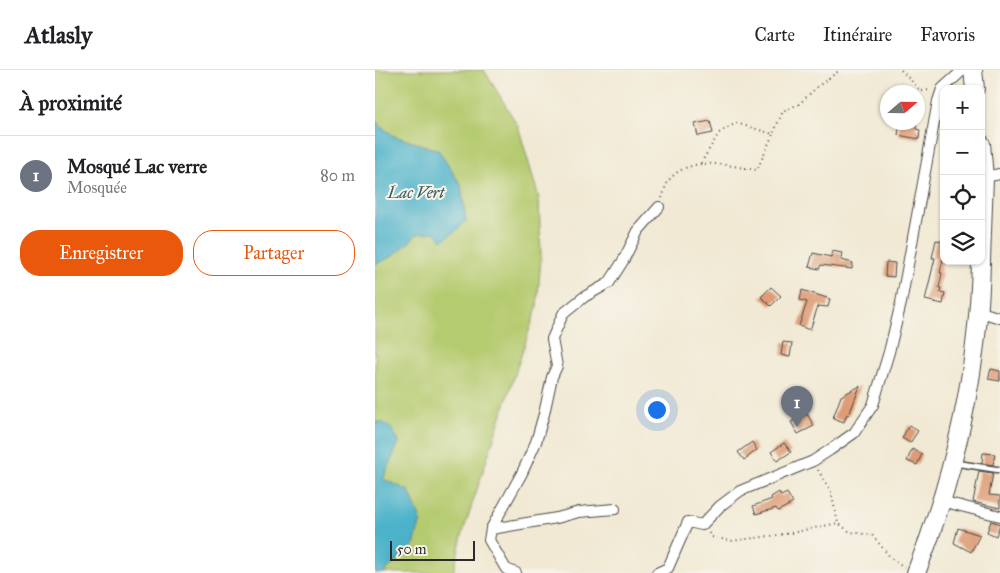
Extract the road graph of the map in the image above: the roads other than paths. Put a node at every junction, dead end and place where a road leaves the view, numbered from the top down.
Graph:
1 (963, 70) edge
2 (973, 70) edge
3 (975, 85) edge
4 (985, 155) edge
5 (992, 175) edge
6 (659, 207) road end
7 (985, 229) edge
8 (981, 265) edge
9 (978, 311) junction
10 (1000, 318) edge
11 (952, 462) junction
12 (1000, 470) edge
13 (941, 501) junction
14 (615, 509) dead end
15 (1000, 516) edge
16 (491, 529) junction
17 (911, 570) edge
18 (516, 573) edge
19 (657, 573) edge

1 - 19 street
2 - 3 highway
4 - 5 highway
5 - 7 highway
6 - 16 street
8 - 9 highway
9 - 10 street
9 - 11 highway
11 - 12 lane
11 - 13 highway
13 - 15 street
13 - 17 highway
14 - 16 street
16 - 18 street

